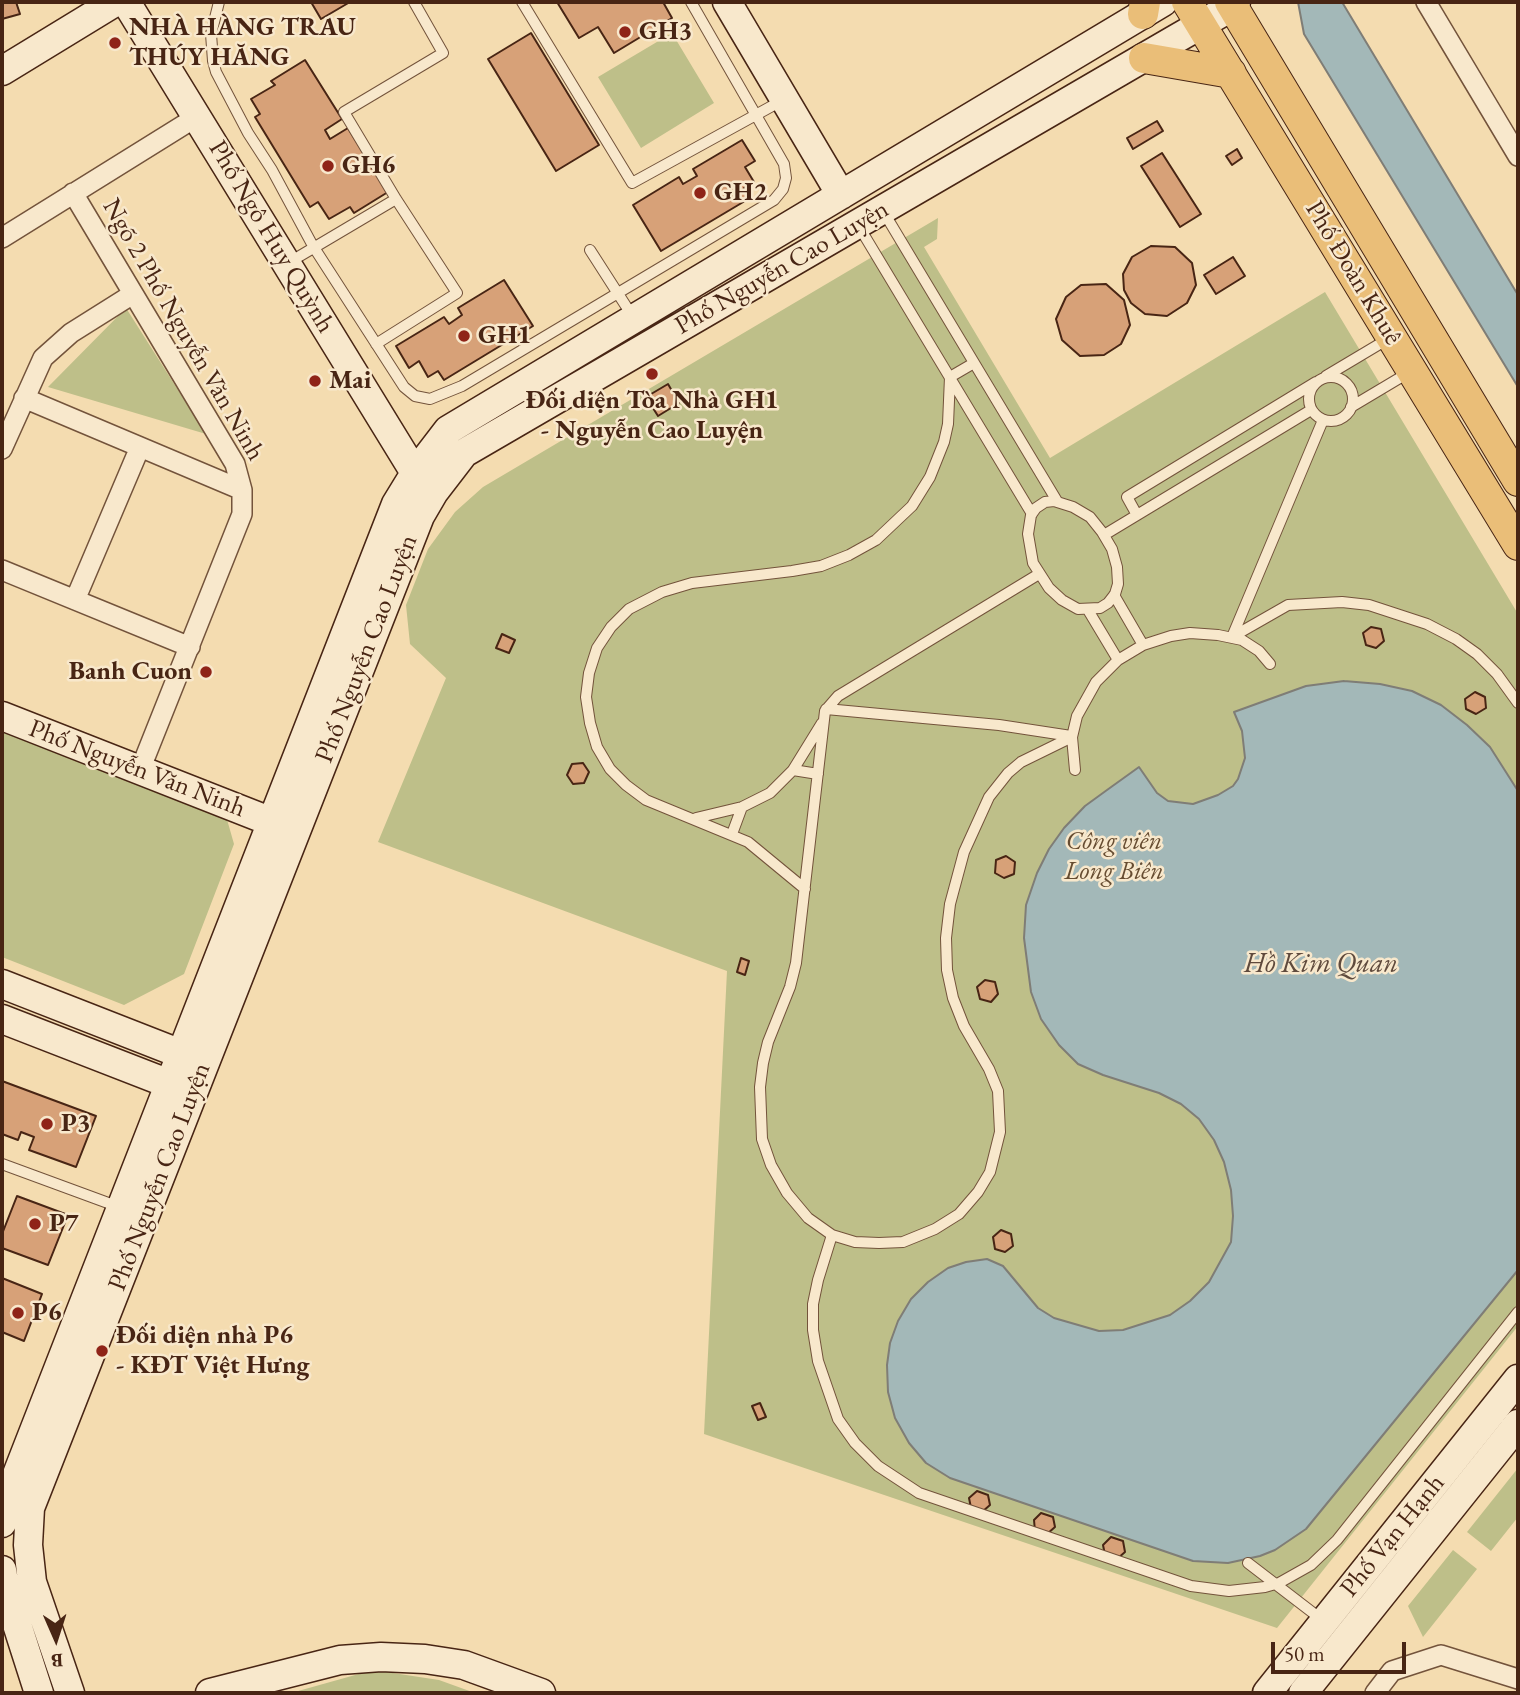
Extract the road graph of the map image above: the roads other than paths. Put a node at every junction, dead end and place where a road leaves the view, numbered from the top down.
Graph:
1 (115, 2) edge
2 (126, 2) edge
3 (219, 2) edge
4 (414, 2) edge
5 (522, 2) edge
6 (691, 2) edge
7 (727, 2) edge
8 (1426, 2) edge
9 (1233, 3) edge
10 (1151, 6) edge
11 (1194, 13) edge
12 (1144, 58) junction
13 (2, 71) edge
14 (1231, 73) junction
15 (785, 99) junction
16 (755, 114) junction
17 (198, 116) junction
18 (1518, 156) edge
19 (73, 193) junction
20 (841, 195) junction
21 (396, 199) junction
22 (882, 210) junction
23 (858, 224) junction
24 (2, 239) edge
25 (313, 246) junction
26 (590, 250) dead end
27 (287, 263) junction
28 (617, 292) junction
29 (133, 294) junction
30 (634, 319) junction
31 (1391, 337) junction
32 (376, 344) junction
33 (974, 363) junction
34 (1412, 370) junction
35 (950, 377) junction
36 (1319, 380) junction
37 (24, 398) junction
38 (1351, 407) junction
39 (1311, 410) junction
40 (1322, 420) junction
41 (140, 447) junction
42 (2, 449) edge
43 (1518, 481) edge
44 (425, 482) junction
45 (242, 491) junction
46 (1057, 501) junction
47 (1032, 514) junction
48 (1138, 515) junction
49 (1104, 535) junction
50 (1518, 545) edge
51 (2, 570) edge
52 (1039, 574) junction
53 (1114, 595) junction
54 (75, 600) junction
55 (1088, 610) junction
56 (1232, 637) junction
57 (1143, 645) junction
58 (190, 647) junction
59 (1118, 660) junction
60 (1269, 664) dead end
61 (1518, 703) edge
62 (825, 714) junction
63 (2, 716) edge
64 (1072, 737) junction
65 (139, 770) junction
66 (793, 770) junction
67 (1075, 770) dead end
68 (818, 774) junction
69 (742, 807) junction
70 (692, 819) junction
71 (272, 822) junction
72 (732, 834) junction
73 (805, 889) junction
74 (2, 984) edge
75 (2, 1019) edge
76 (193, 1058) junction
77 (181, 1089) junction
78 (2, 1164) edge
79 (122, 1208) junction
80 (832, 1235) junction
81 (1518, 1312) edge
82 (1518, 1379) edge
83 (1518, 1424) edge
84 (2, 1523) edge
85 (1248, 1563) dead end
86 (2, 1570) edge
87 (1276, 1584) junction
88 (1325, 1621) junction
89 (1518, 1679) edge
90 (39, 1693) edge
91 (70, 1693) edge
92 (210, 1693) edge
93 (541, 1693) edge
94 (1267, 1693) edge
95 (1303, 1693) edge
96 (1375, 1693) edge

1 - 13 street
2 - 17 street, Phố Ngô Huy Quỳnh
3 - 25 lane
4 - 21 lane
5 - 16 lane
6 - 16 lane
7 - 15 street
8 - 18 street
9 - 11 street, Phố Nguyễn Cao Luyện
9 - 43 main road, Phố Đoàn Khuê
10 - 20 street, Phố Nguyễn Cao Luyện
11 - 12 street, Phố Nguyễn Cao Luyện
11 - 14 main road, Phố Đoàn Khuê
12 - 14 main road
12 - 22 street, Phố Nguyễn Cao Luyện
14 - 31 main road, Phố Đoàn Khuê
15 - 16 lane
15 - 20 street
16 - 28 lane
17 - 19 street
17 - 27 street, Phố Ngô Huy Quỳnh
19 - 24 street
19 - 29 street, Ngõ 2 Phố Nguyễn Văn Ninh
20 - 30 street, Phố Nguyễn Cao Luyện
21 - 25 lane
21 - 32 lane
22 - 23 street, Phố Nguyễn Cao Luyện
22 - 33 lane
23 - 35 lane
23 - 44 street, Phố Nguyễn Cao Luyện
25 - 27 lane
25 - 32 lane
26 - 28 lane
27 - 44 street, Phố Ngô Huy Quỳnh
28 - 30 lane
28 - 32 lane
29 - 37 street
29 - 45 street, Ngõ 2 Phố Nguyễn Văn Ninh
30 - 44 street, Phố Nguyễn Cao Luyện
31 - 34 main road, Phố Đoàn Khuê
31 - 36 lane
33 - 35 lane
33 - 46 lane
34 - 38 lane
34 - 50 main road, Phố Đoàn Khuê
35 - 47 lane
35 - 70 lane
36 - 38 lane
36 - 39 lane
36 - 48 lane
37 - 41 street
37 - 42 street
38 - 40 lane
39 - 40 lane
39 - 48 lane
40 - 56 lane
41 - 45 street
41 - 54 street
44 - 71 street, Phố Nguyễn Cao Luyện
44 - 76 street, Phố Nguyễn Cao Luyện
45 - 58 street, Ngõ 2 Phố Nguyễn Văn Ninh
46 - 47 lane
46 - 49 lane
47 - 52 lane
48 - 49 lane
49 - 53 lane
51 - 54 street
52 - 55 lane
52 - 62 lane
53 - 55 lane
53 - 57 lane
54 - 58 street
55 - 59 lane
56 - 57 lane
56 - 60 lane
56 - 61 lane
57 - 59 lane
58 - 65 street, Ngõ 2 Phố Nguyễn Văn Ninh
59 - 64 lane
62 - 64 lane
62 - 66 lane
62 - 68 lane
63 - 65 street, Phố Nguyễn Văn Ninh
64 - 67 lane
64 - 80 lane
65 - 71 street, Phố Nguyễn Văn Ninh
66 - 68 lane
66 - 69 lane
68 - 73 lane
69 - 70 lane
69 - 72 lane
70 - 72 lane
71 - 76 street, Phố Nguyễn Cao Luyện
72 - 73 lane
73 - 80 lane
74 - 76 street
75 - 77 street
76 - 77 street, Phố Nguyễn Cao Luyện
77 - 79 street, Phố Nguyễn Cao Luyện
77 - 91 street, Phố Nguyễn Cao Luyện
78 - 79 lane
79 - 84 street, Phố Nguyễn Cao Luyện
80 - 87 lane
81 - 87 lane
82 - 88 street, Phố Vạn Hạnh
83 - 95 street, Phố Vạn Hạnh
85 - 87 lane
86 - 90 street
87 - 88 lane
88 - 94 street, Phố Vạn Hạnh
89 - 96 street
92 - 93 street

